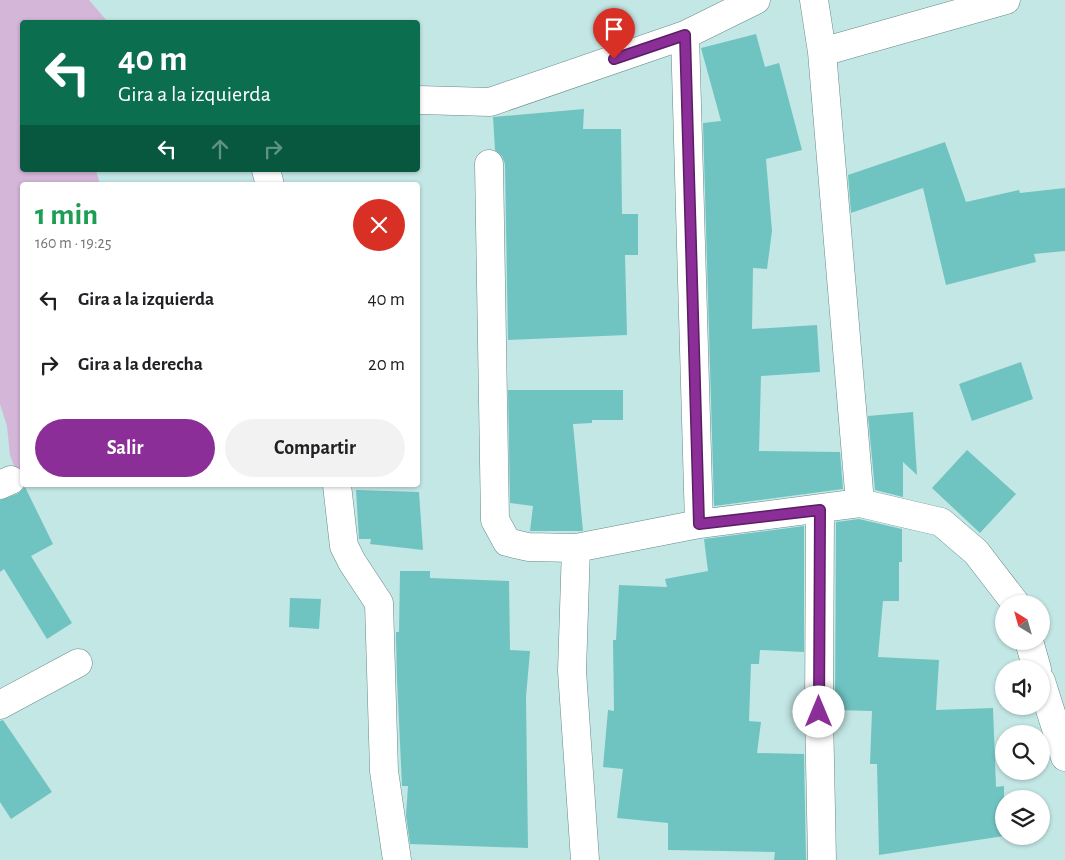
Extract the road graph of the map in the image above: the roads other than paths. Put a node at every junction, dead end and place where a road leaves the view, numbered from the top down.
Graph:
1 (756, 0) edge
2 (814, 0) edge
3 (1006, 0) edge
4 (685, 35) junction
5 (822, 52) junction
6 (420, 100) edge
7 (489, 164) dead end
8 (337, 487) edge
9 (860, 503) junction
10 (820, 510) junction
11 (699, 524) junction
12 (576, 548) junction
13 (1009, 595) edge
14 (78, 663) dead end
15 (0, 705) edge
16 (1050, 710) edge
17 (1065, 757) edge
18 (397, 860) edge
19 (584, 860) edge
20 (822, 860) edge

1 - 4 street
2 - 5 street
3 - 5 street
4 - 6 street
4 - 11 street
5 - 9 street
7 - 12 street
8 - 18 street
9 - 10 street
9 - 13 street
10 - 11 street
10 - 20 street
11 - 12 street
12 - 19 street
14 - 15 street
16 - 17 street

